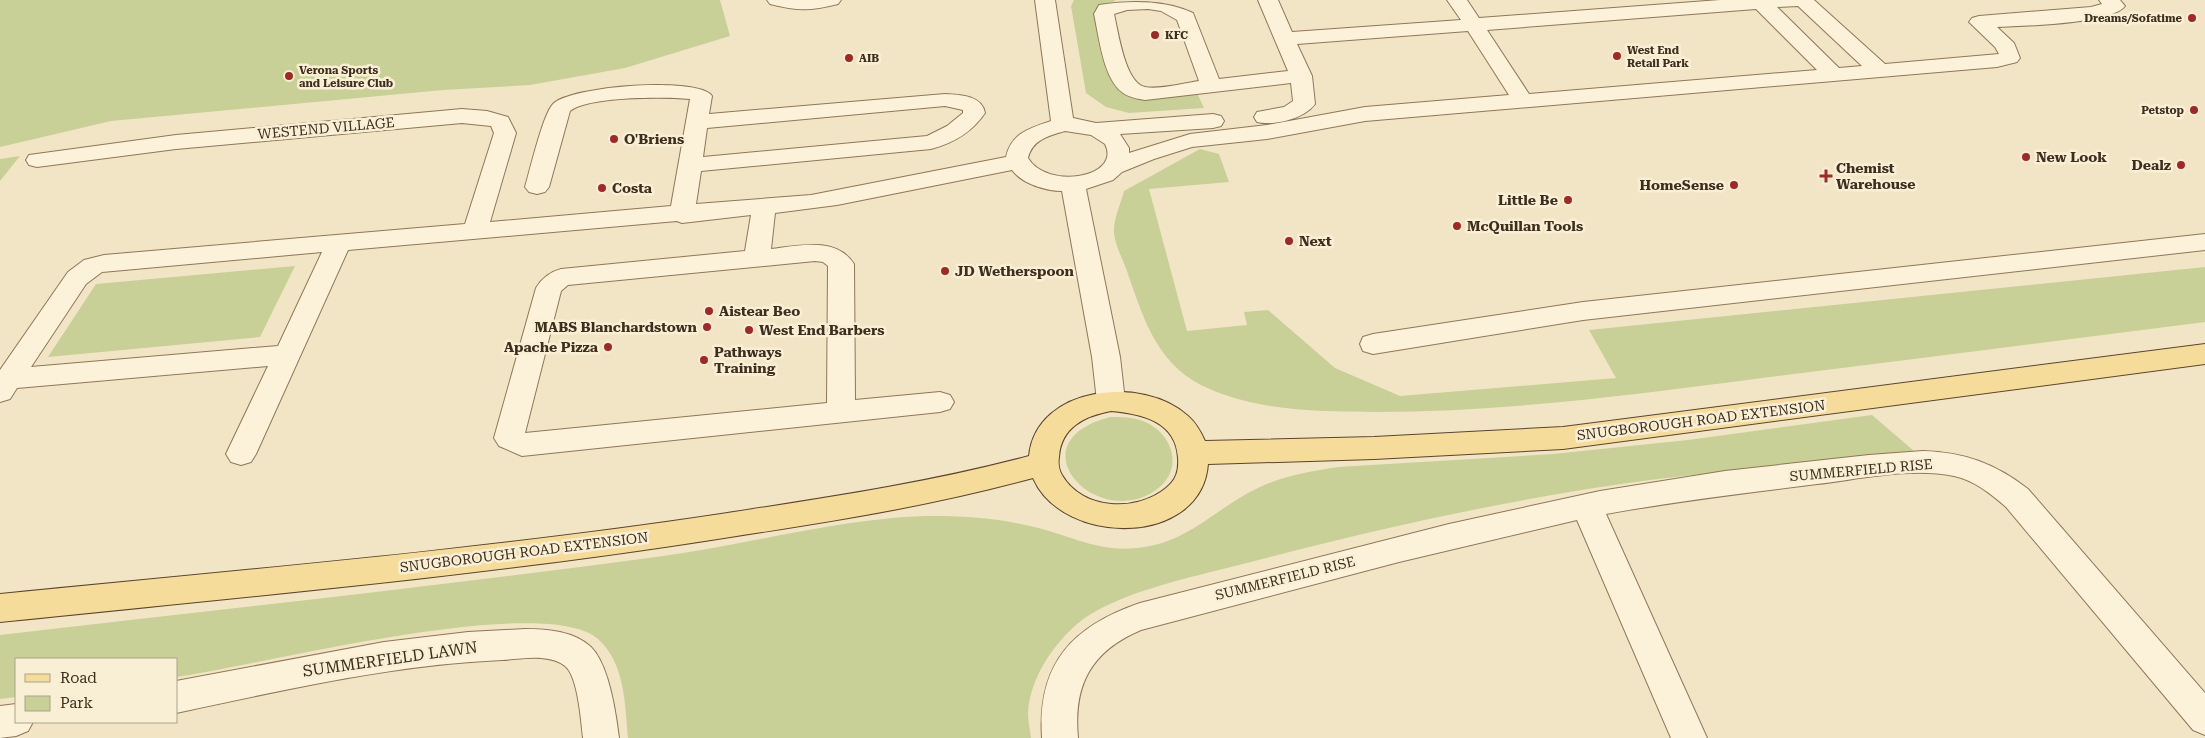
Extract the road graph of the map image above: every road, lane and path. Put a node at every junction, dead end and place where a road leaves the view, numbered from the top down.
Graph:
1 (777, 0) edge
2 (831, 0) edge
3 (1045, 0) edge
4 (1268, 0) edge
5 (1457, 0) edge
6 (1796, 0) edge
7 (1803, 0) edge
8 (2109, 0) edge
9 (1759, 2) edge
10 (1474, 25) junction
11 (1284, 39) junction
12 (1880, 71) junction
13 (1834, 75) junction
14 (1300, 76) junction
15 (1202, 87) junction
16 (1522, 100) junction
17 (696, 122) junction
18 (1063, 124) junction
19 (1097, 129) junction
20 (37, 160) dead end
21 (1017, 162) junction
22 (690, 165) junction
23 (1114, 167) junction
24 (1072, 185) junction
25 (537, 188) dead end
26 (764, 208) junction
27 (682, 215) junction
28 (486, 231) junction
29 (2205, 242) edge
30 (338, 245) junction
31 (757, 258) junction
32 (1373, 344) dead end
33 (2205, 354) edge
34 (285, 355) junction
35 (4, 386) edge
36 (1111, 401) junction
37 (940, 402) dead end
38 (841, 412) junction
39 (1194, 453) junction
40 (241, 454) dead end
41 (1043, 464) junction
42 (1587, 507) junction
43 (0, 608) edge
44 (178, 697) edge
45 (2205, 719) edge
46 (15, 720) edge
47 (0, 722) edge
48 (601, 738) edge
49 (1060, 738) edge
50 (1689, 738) edge

1 - 2 street
3 - 18 street
4 - 11 street
5 - 10 street
6 - 9 street
7 - 12 street
8 - 12 street
9 - 10 street
9 - 13 street
10 - 11 street
10 - 16 street
11 - 14 street
12 - 13 street
13 - 16 street
14 - 15 street
14 - 19 street
15 - 15 street
16 - 23 street
17 - 22 street
17 - 22 street
17 - 25 street
18 - 19 street
18 - 21 street
19 - 23 street
20 - 28 street, WESTEND VILLAGE
21 - 24 street
21 - 26 street
22 - 27 street
23 - 24 street
24 - 36 street
26 - 27 street
26 - 31 street
27 - 28 street
28 - 30 street
29 - 32 street
30 - 34 street
30 - 35 street
31 - 38 street
31 - 38 street
33 - 39 main road, SNUGBOROUGH ROAD EXTENSION
34 - 35 street
34 - 40 street
36 - 39 main road
36 - 41 main road
37 - 38 street
39 - 41 main road
41 - 43 main road, SNUGBOROUGH ROAD EXTENSION
42 - 45 street, SUMMERFIELD RISE
42 - 49 street, SUMMERFIELD RISE
42 - 50 street
44 - 48 street, SUMMERFIELD LAWN
46 - 47 street

